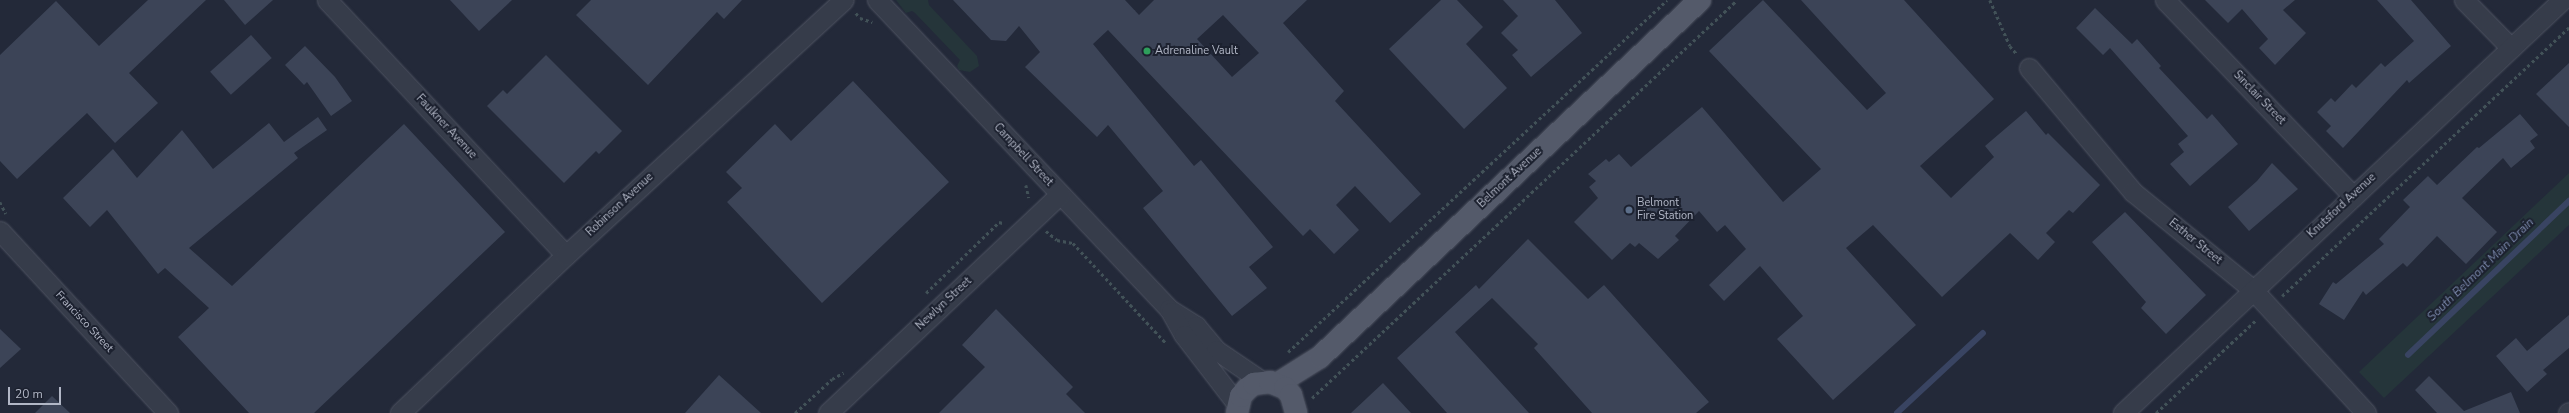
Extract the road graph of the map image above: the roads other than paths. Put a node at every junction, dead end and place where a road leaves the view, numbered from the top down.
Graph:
1 (327, 0) edge
2 (843, 0) edge
3 (877, 0) edge
4 (1700, 0) edge
5 (2165, 0) edge
6 (2464, 0) edge
7 (2562, 0) edge
8 (2510, 48) junction
9 (2029, 68) dead end
10 (1060, 194) junction
11 (2353, 196) junction
12 (0, 231) edge
13 (566, 255) junction
14 (2253, 290) junction
15 (1169, 309) junction
16 (1320, 357) junction
17 (1270, 383) junction
18 (1300, 406) edge
19 (1237, 409) edge
20 (168, 413) edge
21 (400, 413) edge
22 (828, 413) edge
23 (2123, 413) edge
24 (2366, 413) edge

1 - 13 street, Faulkner Avenue
2 - 13 street, Robinson Avenue
3 - 10 street, Campbell Street
4 - 16 main road, Belmont Avenue
5 - 11 street, Sinclair Street
6 - 8 street
7 - 8 street, Knutsford Avenue
8 - 11 street, Knutsford Avenue
9 - 14 street, Esther Street
10 - 15 street, Campbell Street
10 - 22 street, Newlyn Street
11 - 14 street, Knutsford Avenue
12 - 20 street, Francisco Street
13 - 21 street, Robinson Avenue
14 - 23 street, Knutsford Avenue
14 - 24 street, Esther Street
15 - 17 street, Campbell Street
15 - 19 street, Campbell Street
16 - 17 main road, Belmont Avenue
16 - 18 main road, Belmont Avenue
17 - 18 main road
17 - 19 main road, Belmont Avenue

